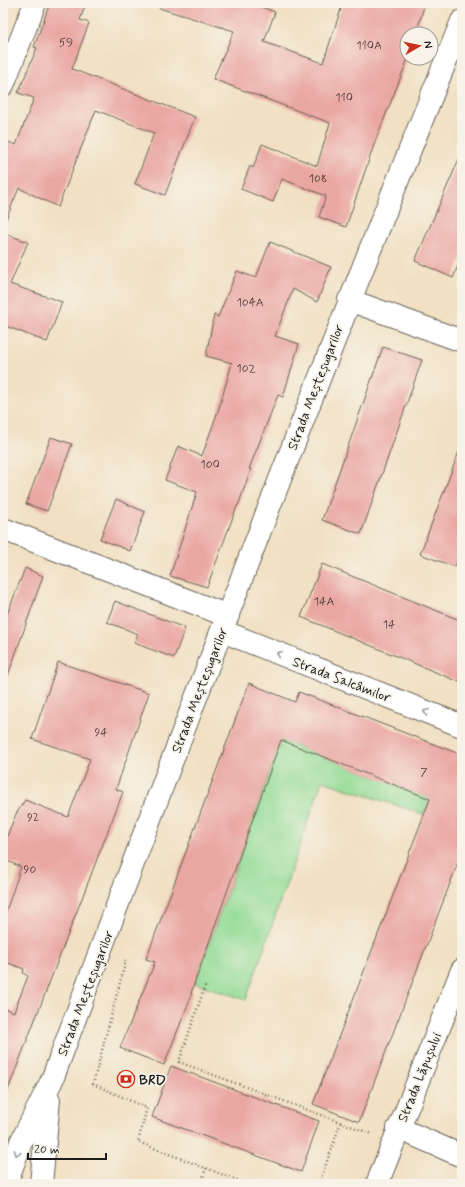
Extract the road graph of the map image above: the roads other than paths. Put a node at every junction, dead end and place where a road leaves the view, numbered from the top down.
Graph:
1 (35, 3) edge
2 (462, 21) edge
3 (3, 85) edge
4 (349, 300) junction
5 (462, 341) edge
6 (3, 529) edge
7 (225, 624) junction
8 (462, 726) edge
9 (462, 970) edge
10 (52, 1080) junction
11 (396, 1135) junction
12 (462, 1156) edge
13 (6, 1184) edge
14 (41, 1184) edge
15 (377, 1184) edge

1 - 3 main road
2 - 4 main road, Strada Meșteșugarilor
4 - 5 main road
4 - 7 main road, Strada Meșteșugarilor
6 - 7 main road, Strada Salcâmilor
8 -> 7 main road, Strada Salcâmilor
7 - 10 main road, Strada Meșteșugarilor
9 - 11 main road, Strada Lăpușului
10 -> 13 main road, Strada Meșteșugarilor
10 - 14 main road, Strada Meșteșugarilor
11 - 12 main road
11 - 15 main road, Strada Lăpușului

